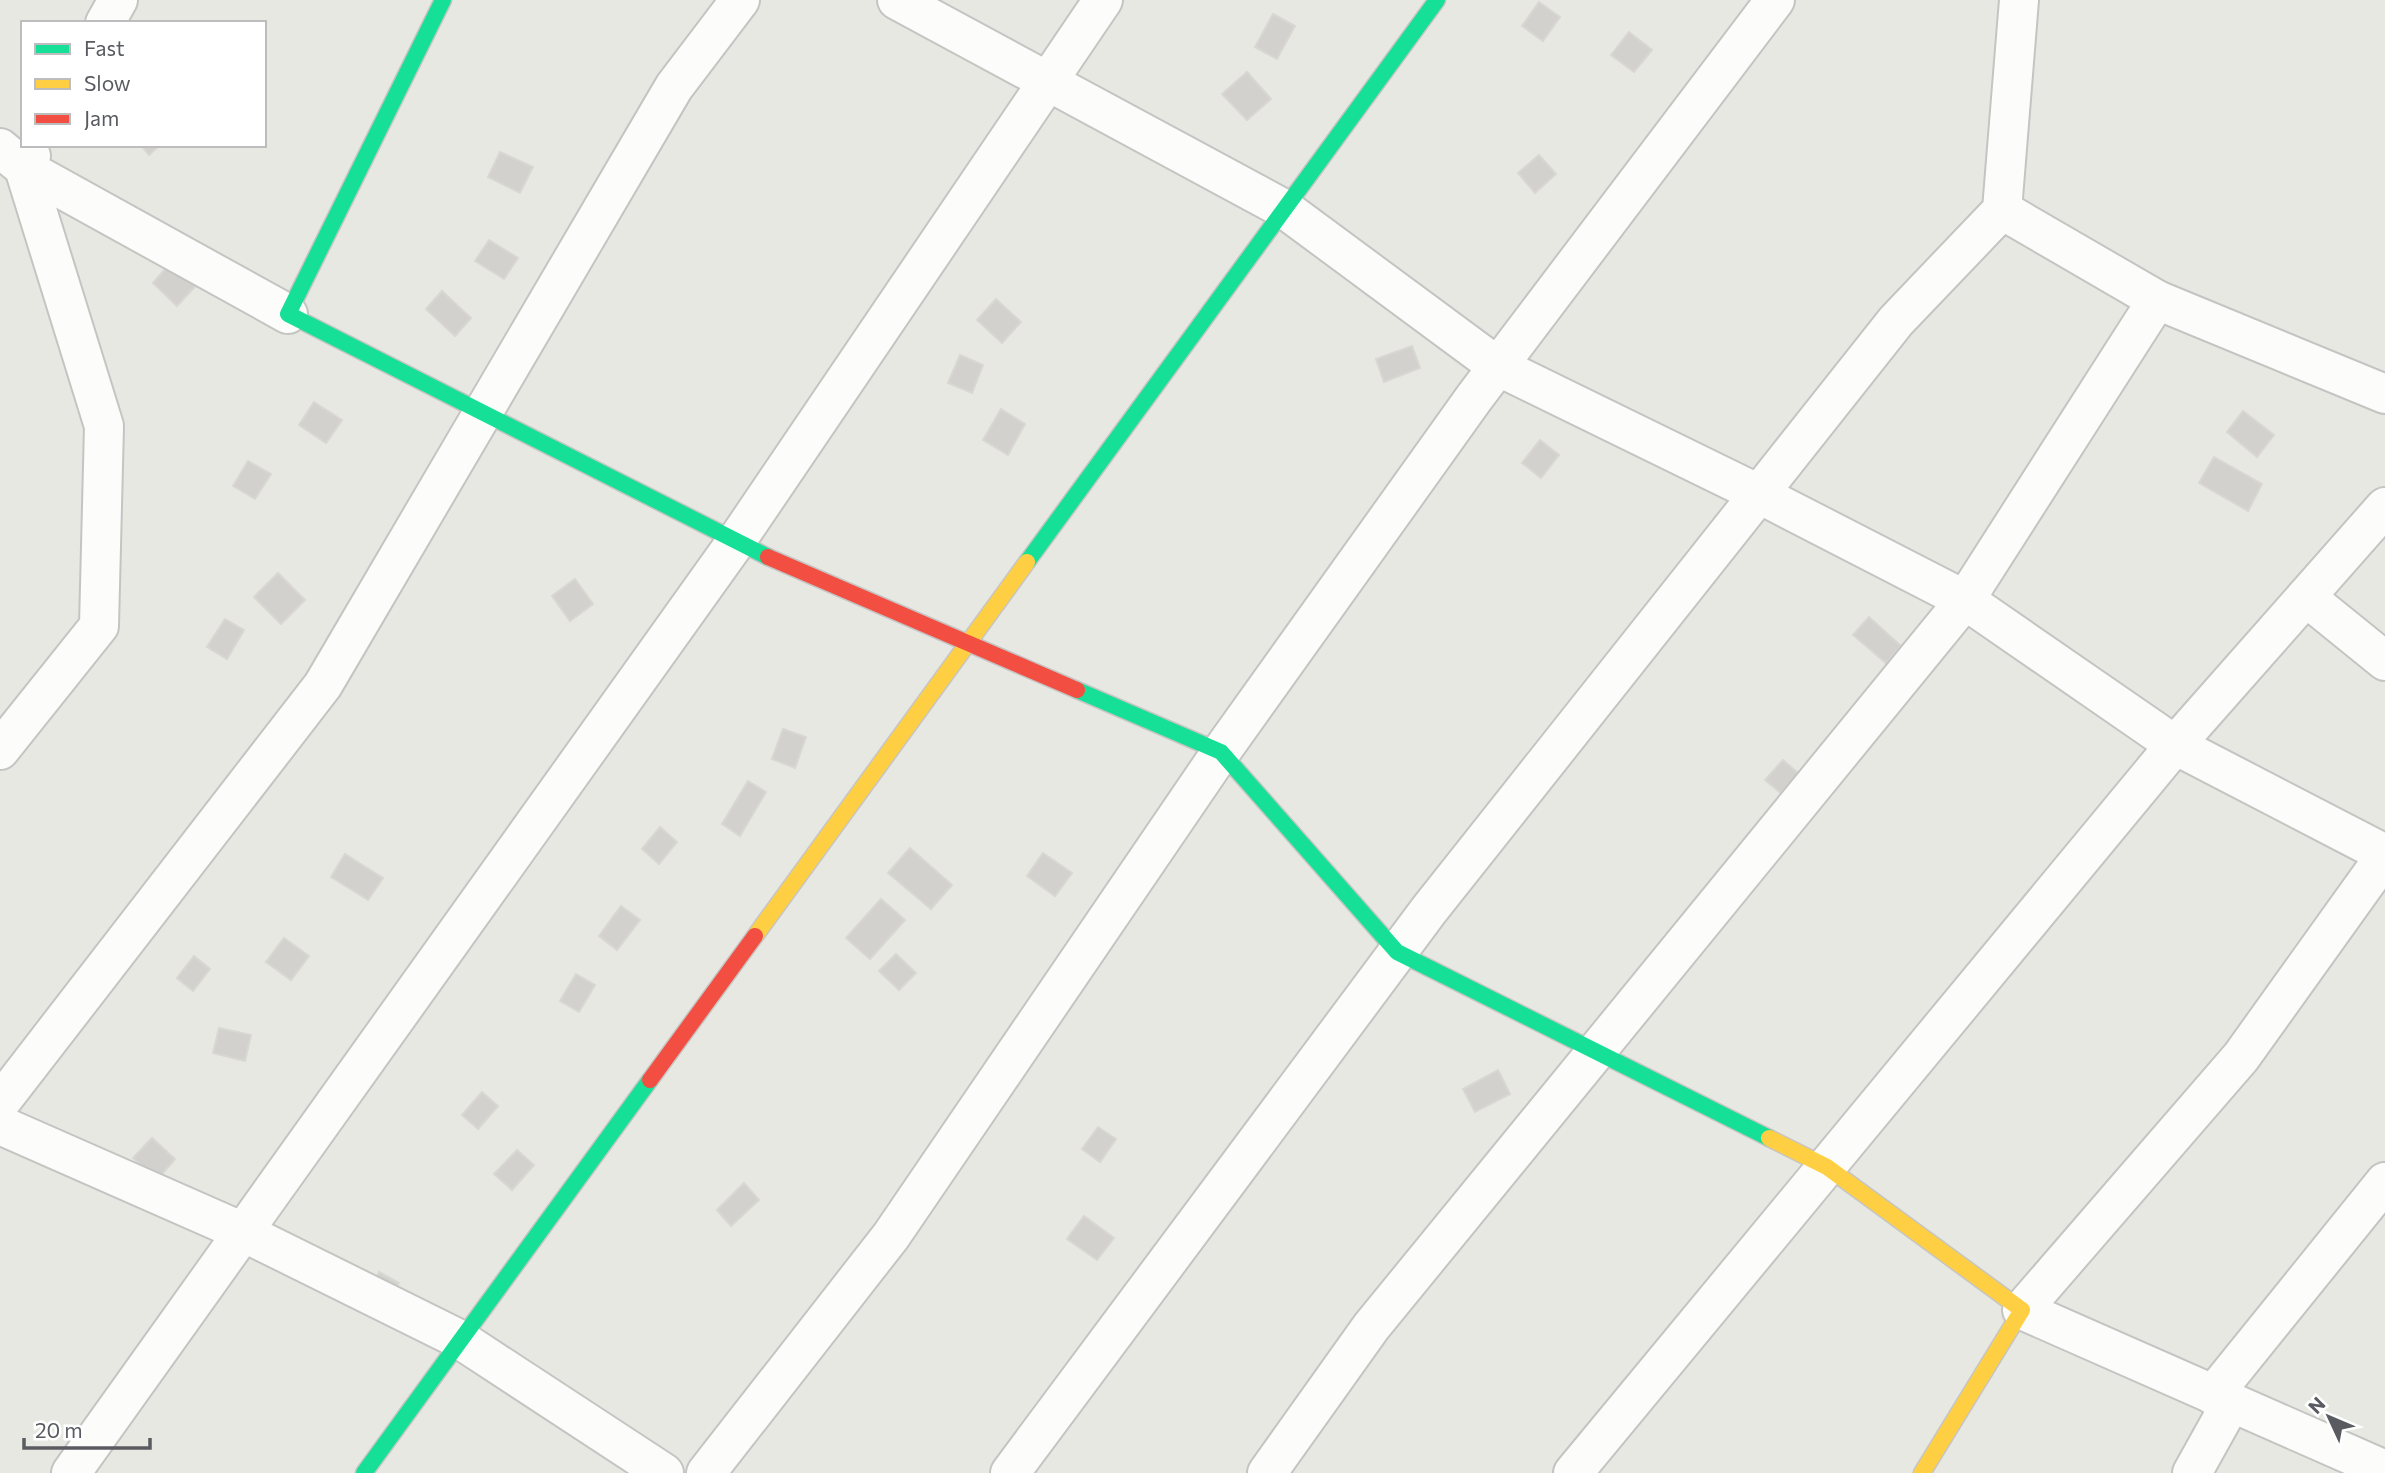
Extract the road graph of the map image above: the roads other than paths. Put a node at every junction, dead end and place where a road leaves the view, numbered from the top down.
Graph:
1 (118, 0) edge
2 (443, 0) edge
3 (740, 0) edge
4 (897, 0) edge
5 (1103, 0) edge
6 (1437, 0) edge
7 (1775, 0) edge
8 (2019, 0) edge
9 (106, 21) edge
10 (1048, 81) junction
11 (20, 154) edge
12 (1286, 210) junction
13 (2002, 210) junction
14 (2157, 300) junction
15 (288, 314) junction
16 (1497, 366) junction
17 (2385, 394) edge
18 (482, 414) junction
19 (1759, 494) junction
20 (2385, 507) edge
21 (735, 543) junction
22 (2306, 597) junction
23 (1965, 600) junction
24 (969, 643) junction
25 (2385, 661) edge
26 (2175, 745) junction
27 (0, 750) edge
28 (1222, 752) junction
29 (2385, 855) edge
30 (1397, 953) junction
31 (1596, 1051) junction
32 (0, 1104) edge
33 (0, 1125) edge
34 (1826, 1167) junction
35 (2385, 1182) edge
36 (243, 1232) junction
37 (2022, 1310) junction
38 (461, 1340) junction
39 (2222, 1399) junction
40 (2385, 1470) edge
41 (71, 1473) edge
42 (363, 1473) edge
43 (664, 1473) edge
44 (706, 1473) edge
45 (1010, 1473) edge
46 (1267, 1473) edge
47 (1573, 1473) edge
48 (1922, 1473) edge
49 (2192, 1473) edge

1 - 9 street
2 - 15 street
3 - 18 street
4 - 10 street
5 - 10 street
6 - 12 street
7 - 16 street
8 - 13 street
10 - 12 street
10 - 21 street
11 - 15 street
11 - 27 street
12 - 16 street
12 - 24 street
13 - 14 street
13 - 19 street
14 - 17 street
14 - 23 street
15 - 18 street
16 - 19 street
16 - 28 street
18 - 21 street
18 - 32 street
19 - 23 street
19 - 30 street
20 - 22 street
21 - 24 street
21 - 36 street
22 - 25 street
22 - 26 street
23 - 26 street
23 - 31 street
24 - 28 street
24 - 38 street
26 - 29 street
26 - 34 street
28 - 30 street
28 - 44 street
29 - 37 street
30 - 31 street
30 - 45 street
31 - 34 street
31 - 46 street
33 - 36 street
34 - 37 street
34 - 47 street
35 - 39 street
36 - 38 street
36 - 41 street
37 - 39 street
37 - 48 street
38 - 42 street
38 - 43 street
39 - 40 street
39 - 49 street

